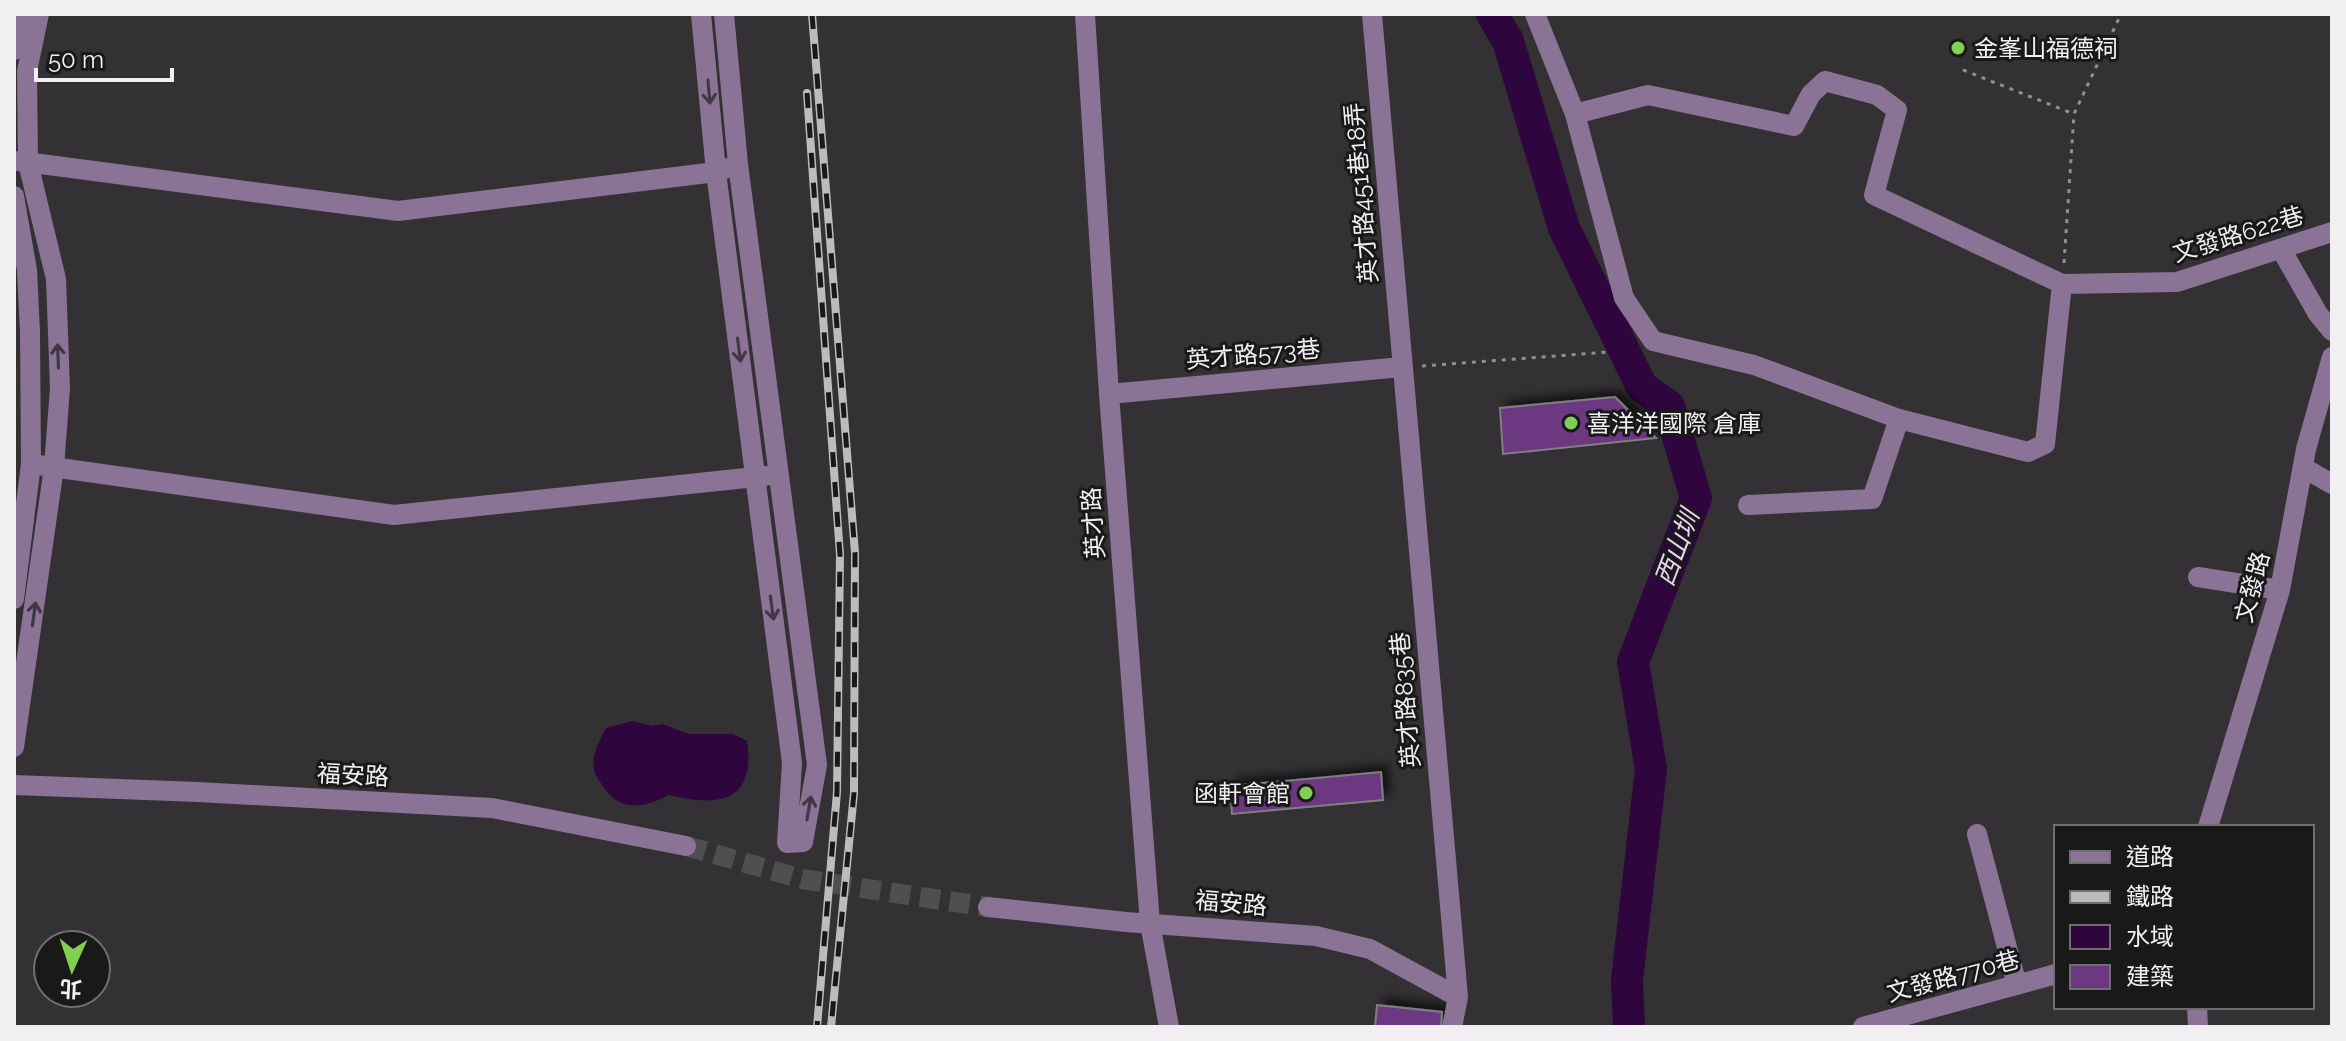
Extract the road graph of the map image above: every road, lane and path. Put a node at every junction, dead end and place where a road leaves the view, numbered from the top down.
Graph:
1 (20, 14) edge
2 (39, 14) edge
3 (701, 14) edge
4 (724, 14) edge
5 (1085, 14) edge
6 (1372, 14) edge
7 (1535, 14) edge
8 (2121, 14) edge
9 (14, 50) edge
10 (1963, 70) dead end
11 (1575, 114) junction
12 (2074, 114) junction
13 (21, 162) edge
14 (738, 164) junction
15 (716, 172) junction
16 (14, 196) edge
17 (2332, 232) edge
18 (2281, 249) junction
19 (2062, 284) junction
20 (2332, 331) edge
21 (1608, 352) dead end
22 (2332, 357) edge
23 (1402, 367) junction
24 (1109, 394) junction
25 (1899, 419) junction
26 (31, 464) junction
27 (54, 467) junction
28 (2304, 468) junction
29 (778, 474) junction
30 (755, 479) junction
31 (2332, 484) edge
32 (1748, 505) dead end
33 (2198, 577) dead end
34 (2280, 590) junction
35 (14, 599) edge
36 (14, 747) edge
37 (14, 785) edge
38 (2209, 825) edge
39 (1977, 834) dead end
40 (686, 846) tunnel mouth
41 (988, 907) tunnel mouth
42 (1150, 923) junction
43 (2054, 975) edge
44 (2017, 985) junction
45 (1458, 997) junction
46 (1169, 1027) edge
47 (1452, 1027) edge
48 (1863, 1027) edge

1 - 9 street
2 - 13 street
3 -> 15 street
4 - 14 street
5 - 24 street, 英才路
6 - 23 street, 英才路451巷18弄
7 - 11 street
8 - 12 path
10 - 12 path
11 - 19 street
11 - 25 street
12 - 19 path
13 - 15 street
27 -> 13 street
14 - 15 street
14 - 29 street
15 -> 30 street
16 - 26 street
17 - 18 street, 文發路622巷
18 - 19 street, 文發路622巷
18 - 20 street
19 - 25 street
21 - 23 path
22 - 28 street, 文發路
23 - 24 street, 英才路573巷
23 - 45 street, 英才路835巷
24 - 42 street, 英才路
25 - 32 street
26 - 27 street
26 - 35 street
27 - 30 street
36 -> 27 street
28 - 31 street
28 - 34 street, 文發路
29 - 30 street
30 -> 29 street
33 - 34 street
34 - 38 street, 文發路
37 - 40 street, 福安路
39 - 44 street
41 - 42 street, 福安路
42 - 45 street, 福安路
42 - 46 street, 英才路
43 - 44 street, 文發路770巷
44 - 48 street, 文發路770巷
45 - 47 street, 英才路835巷

